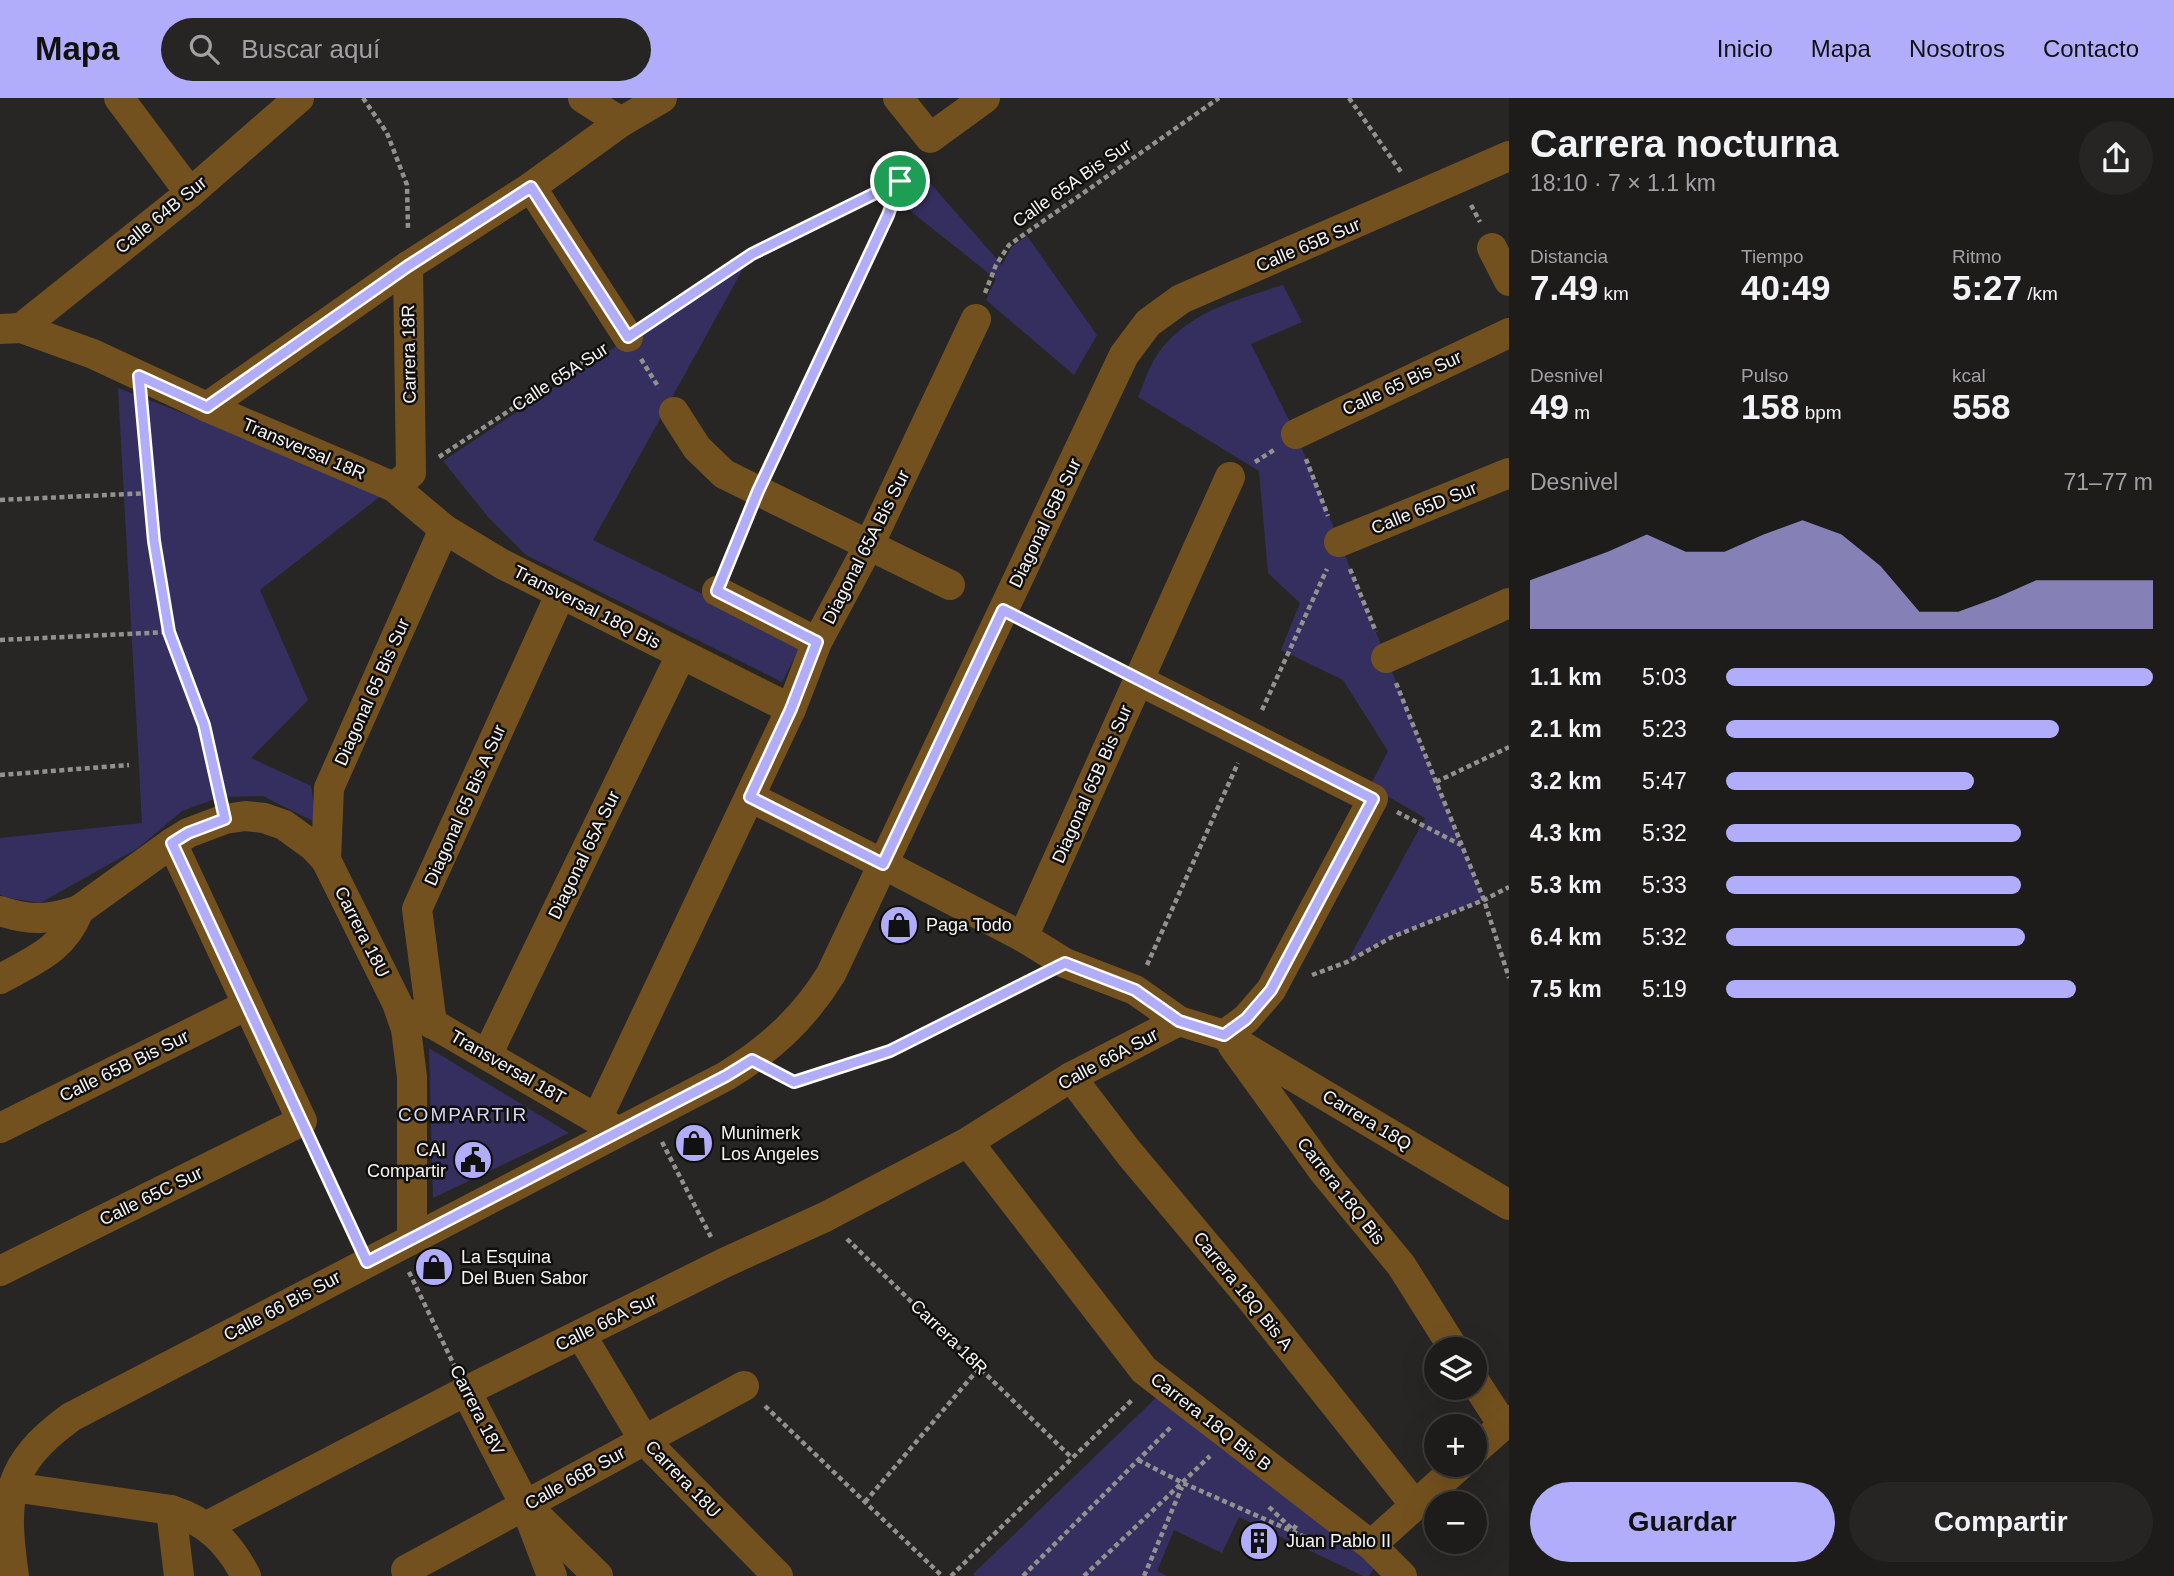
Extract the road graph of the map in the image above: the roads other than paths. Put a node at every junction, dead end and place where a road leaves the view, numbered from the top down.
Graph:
1 (119, 98) edge
2 (299, 98) edge
3 (583, 98) edge
4 (662, 98) edge
5 (898, 98) edge
6 (985, 98) edge
7 (621, 122) junction
8 (1509, 156) edge
9 (531, 187) junction
10 (190, 193) junction
11 (1492, 248) road end
12 (408, 266) junction
13 (1509, 281) edge
14 (976, 319) road end
15 (10, 329) edge
16 (1509, 333) edge
17 (628, 337) road end
18 (1124, 355) joint
19 (207, 407) junction
20 (674, 412) road end
21 (1296, 433) road end
22 (1509, 473) edge
23 (1230, 477) road end
24 (402, 480) junction
25 (444, 529) junction
26 (1339, 542) dead end
27 (869, 545) junction
28 (950, 585) dead end
29 (717, 591) road end
30 (560, 595) junction
31 (1509, 603) edge
32 (817, 642) junction
33 (681, 655) junction
34 (1386, 658) dead end
35 (1138, 680) junction
36 (791, 709) junction
37 (750, 797) junction
38 (172, 843) junction
39 (326, 860) junction
40 (883, 864) junction
41 (79, 910) junction
42 (0, 911) edge
43 (1023, 937) junction
44 (0, 979) edge
45 (397, 1003) junction
46 (247, 1005) junction
47 (1179, 1021) junction
48 (432, 1024) junction
49 (1224, 1035) junction
50 (487, 1055) junction
51 (726, 1076) joint
52 (1071, 1077) junction
53 (608, 1125) junction
54 (0, 1128) edge
55 (968, 1142) junction
56 (1509, 1205) edge
57 (405, 1243) junction
58 (0, 1271) edge
59 (580, 1335) junction
60 (1446, 1337) edge
61 (744, 1386) road end
62 (466, 1391) junction
63 (1487, 1398) edge
64 (1506, 1423) edge
65 (644, 1440) junction
66 (1487, 1440) edge
67 (1446, 1477) edge
68 (13, 1487) junction
69 (525, 1505) junction
70 (1415, 1505) junction
71 (171, 1510) junction
72 (207, 1526) junction
73 (1371, 1545) junction
74 (407, 1573) edge
75 (14, 1576) edge
76 (179, 1576) edge
77 (246, 1576) edge
78 (552, 1576) edge
79 (598, 1576) edge
80 (778, 1576) edge
81 (1402, 1576) edge

1 - 10 street
2 - 10 street, Calle 64B Sur
3 - 7 street
4 - 7 street
5 - 6 street
7 - 9 street
8 - 18 street, Calle 65B Sur
9 - 12 street
9 - 17 street
10 - 15 street, Calle 64B Sur
11 - 13 street
12 - 19 street
12 - 24 street, Carrera 18R
14 - 27 street, Diagonal 65A Bis Sur
15 - 19 street, Transversal 18R
16 - 21 street, Calle 65 Bis Sur
18 - 40 street, Diagonal 65B Sur
19 - 24 street, Transversal 18R
20 - 27 street
22 - 26 street, Calle 65D Sur
23 - 35 street, Diagonal 65B Bis Sur
24 - 25 street, Transversal 18Q Bis
25 - 30 street, Transversal 18Q Bis
25 - 39 street, Diagonal 65 Bis Sur
27 - 28 street
27 - 32 street, Diagonal 65A Bis Sur
29 - 32 street
30 - 33 street, Transversal 18Q Bis
30 - 48 street, Diagonal 65 Bis A Sur
31 - 34 street
32 - 36 street, Diagonal 65A Bis Sur
33 - 36 street, Transversal 18Q Bis
33 - 50 street, Diagonal 65A Sur
35 - 43 street, Diagonal 65B Bis Sur
35 - 49 street
36 - 37 street, Diagonal 65A Bis Sur
37 - 40 street, Carrera 18Q
37 - 53 street, Diagonal 65A Bis Sur
38 - 39 street
38 - 41 street
38 - 46 street
39 - 45 street, Carrera 18U
40 - 43 street, Carrera 18Q
40 - 51 street, Diagonal 65B Sur
41 - 42 street
41 - 44 street
43 - 47 street, Carrera 18Q
45 - 48 street, Transversal 18T
45 - 57 street
46 - 54 street, Calle 65B Bis Sur
46 - 58 street, Calle 65C Sur
47 - 49 street, Carrera 18Q
47 - 52 street, Calle 66A Sur
48 - 50 street, Transversal 18T
49 - 56 street, Carrera 18Q
49 - 60 street, Carrera 18Q Bis
50 - 53 street, Transversal 18T
51 - 53 street, Calle 66 Bis Sur
52 - 55 street, Calle 66A Sur
52 - 70 street, Carrera 18Q Bis A
53 - 57 street, Calle 66 Bis Sur
55 - 59 street, Calle 66A Sur
55 - 73 street, Carrera 18Q Bis B
57 - 68 street, Calle 66 Bis Sur
59 - 62 street, Calle 66A Sur
59 - 65 street, Carrera 18U
61 - 65 street, Calle 66B Sur
62 - 69 street, Carrera 18V
62 - 72 street, Calle 66A Sur
63 - 64 street
64 - 66 street
65 - 69 street, Calle 66B Sur
65 - 80 street, Carrera 18U
67 - 70 street
68 - 71 street
68 - 75 street, Calle 66 Bis Sur
69 - 74 street, Calle 66B Sur
69 - 78 street, Carrera 18V
69 - 79 street
70 - 73 street
71 - 72 street
71 - 76 street
72 - 77 street
73 - 81 street, Carrera 18Q Bis B

